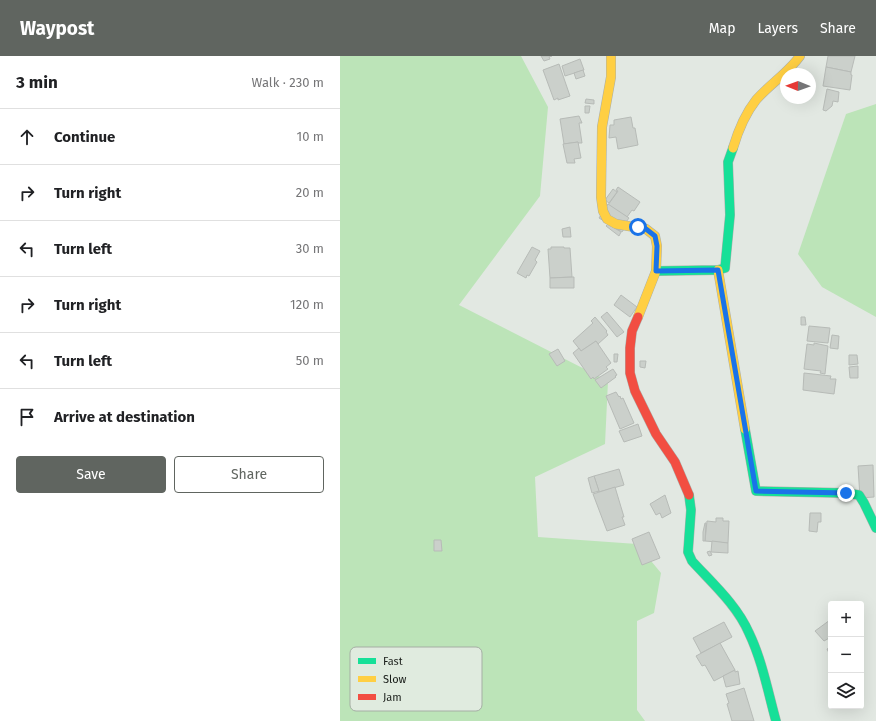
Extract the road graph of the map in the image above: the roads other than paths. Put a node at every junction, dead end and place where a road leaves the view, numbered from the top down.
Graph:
1 (611, 56) edge
2 (800, 56) edge
3 (718, 270) junction
4 (656, 271) junction
5 (876, 528) edge
6 (776, 721) edge

1 - 4 street
2 - 3 street
3 - 4 street
3 - 5 street
4 - 6 street

